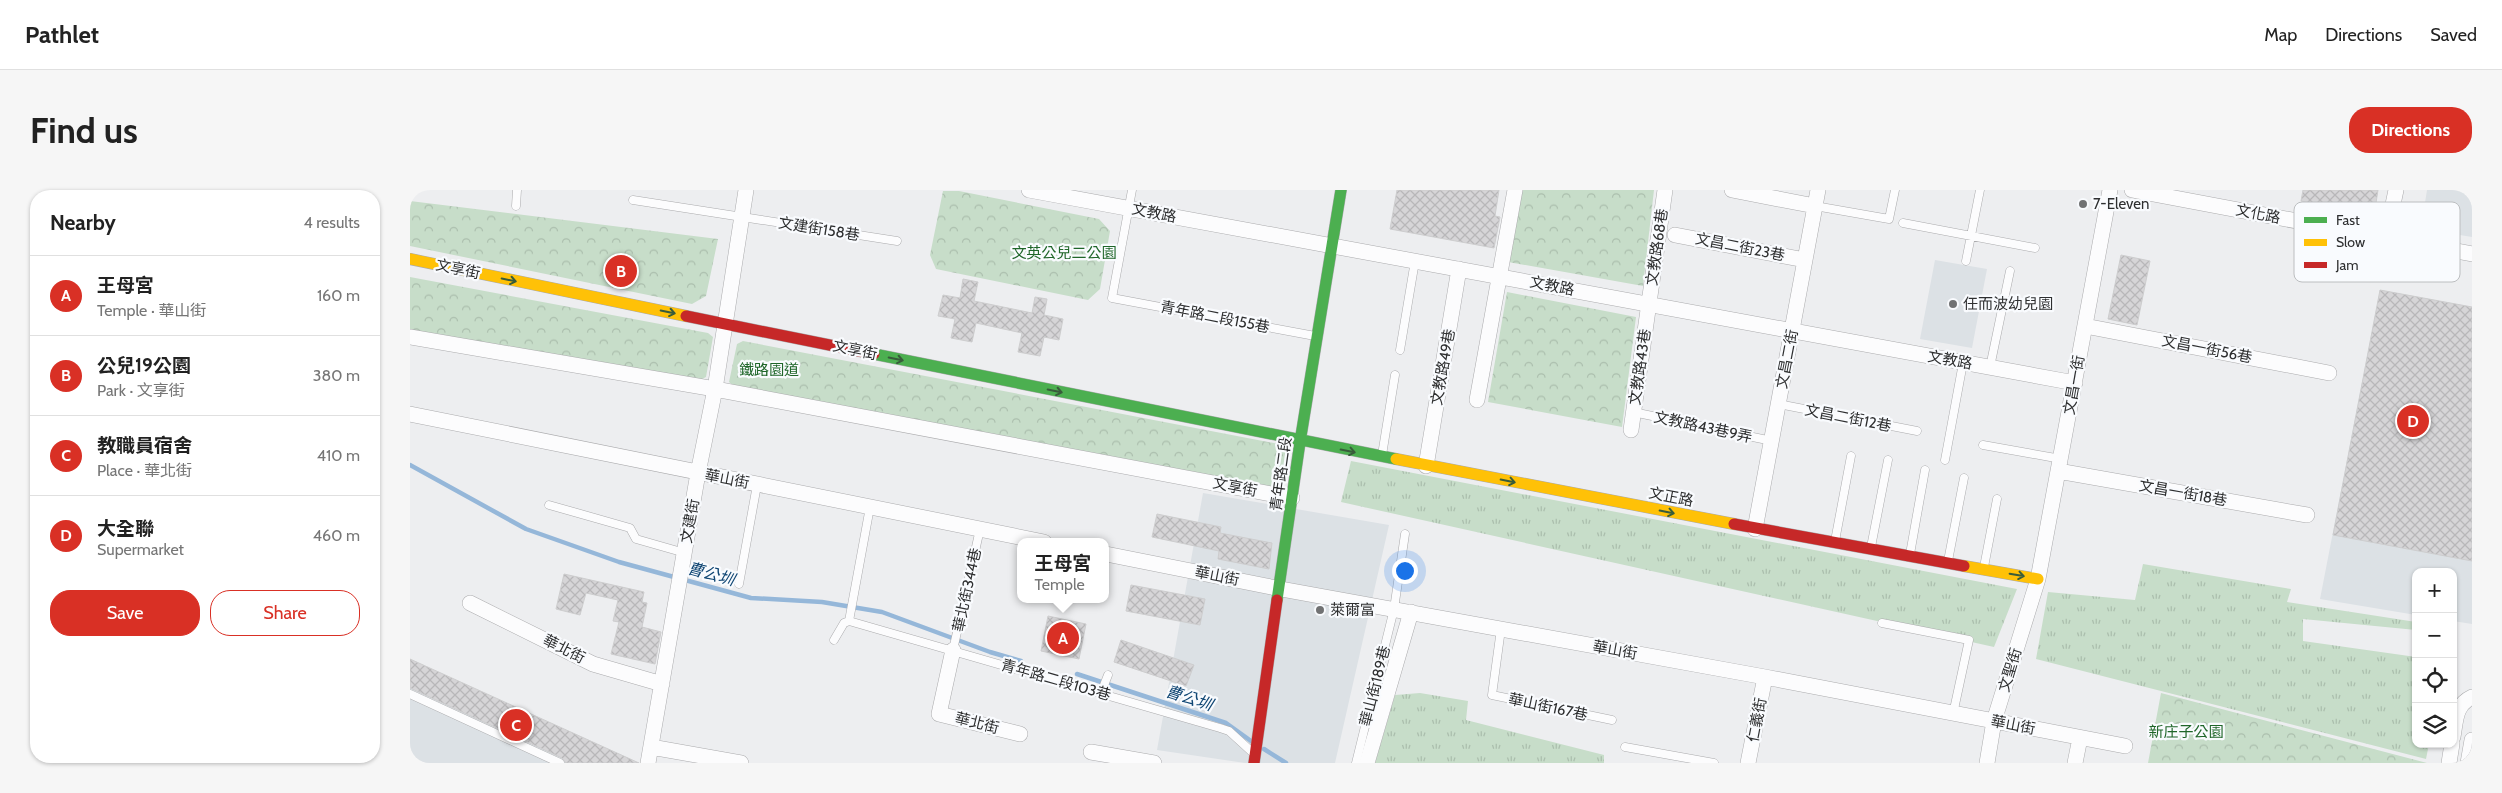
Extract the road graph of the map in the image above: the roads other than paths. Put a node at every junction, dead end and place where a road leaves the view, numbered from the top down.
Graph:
1 (517, 190) edge
2 (746, 190) edge
3 (1029, 190) edge
4 (1132, 190) edge
5 (1341, 190) edge
6 (1515, 190) edge
7 (1665, 190) edge
8 (1732, 190) edge
9 (1818, 190) edge
10 (1895, 190) edge
11 (1980, 190) edge
12 (2110, 190) edge
13 (2132, 190) edge
14 (633, 200) dead end
15 (516, 206) dead end
16 (1815, 206) junction
17 (1129, 208) junction
18 (742, 217) junction
19 (2294, 221) edge
20 (1903, 223) dead end
21 (1675, 235) dead end
22 (1971, 236) junction
23 (897, 241) dead end
24 (1332, 246) junction
25 (2035, 248) dead end
26 (410, 259) edge
27 (1805, 260) junction
28 (1415, 261) junction
29 (1966, 261) dead end
30 (1460, 269) junction
31 (2010, 271) dead end
32 (1499, 276) junction
33 (1649, 304) junction
34 (724, 324) junction
35 (2085, 326) junction
36 (1792, 331) junction
37 (1317, 336) junction
38 (410, 337) edge
39 (1400, 350) dead end
40 (1963, 362) junction
41 (1990, 367) junction
42 (2329, 372) dead end
43 (1396, 375) dead end
44 (2075, 383) junction
45 (715, 389) junction
46 (1477, 400) dead end
47 (1778, 404) junction
48 (1633, 412) junction
49 (410, 414) edge
50 (1631, 430) dead end
51 (1917, 431) dead end
52 (1772, 441) junction
53 (1300, 442) junction
54 (1983, 445) dead end
55 (1851, 456) dead end
56 (1381, 457) junction
57 (1888, 460) dead end
58 (1945, 460) dead end
59 (2060, 465) junction
60 (1426, 466) junction
61 (1925, 470) dead end
62 (698, 473) junction
63 (1964, 478) dead end
64 (757, 485) junction
65 (1292, 498) junction
66 (1997, 499) dead end
67 (549, 505) dead end
68 (870, 507) junction
69 (2308, 515) dead end
70 (980, 529) junction
71 (1755, 529) junction
72 (1405, 534) dead end
73 (1024, 538) edge
74 (1835, 543) junction
75 (1871, 549) junction
76 (684, 553) junction
77 (1109, 555) edge
78 (1909, 556) junction
79 (1948, 563) junction
80 (1984, 569) junction
81 (2038, 579) junction
82 (739, 584) dead end
83 (1280, 589) junction
84 (470, 602) dead end
85 (1394, 609) junction
86 (1411, 612) junction
87 (849, 617) junction
88 (1882, 622) dead end
89 (1501, 629) junction
90 (834, 640) dead end
91 (954, 648) junction
92 (1108, 675) dead end
93 (1765, 677) junction
94 (662, 684) junction
95 (1101, 693) junction
96 (410, 694) edge
97 (2472, 697) edge
98 (1954, 714) junction
99 (2457, 715) edge
100 (1612, 720) dead end
101 (1994, 721) junction
102 (1020, 734) dead end
103 (2080, 738) junction
104 (2472, 740) edge
105 (2125, 746) dead end
106 (651, 747) junction
107 (1625, 747) dead end
108 (2451, 748) edge
109 (1091, 752) dead end
110 (1255, 759) edge
111 (560, 763) edge
112 (648, 763) edge
113 (741, 763) edge
114 (1154, 763) edge
115 (1356, 763) edge
116 (1367, 763) edge
117 (1714, 763) edge
118 (1748, 763) edge
119 (1987, 763) edge
120 (2075, 763) edge
121 (2449, 763) edge
122 (2468, 763) edge

1 - 15 lane
2 - 18 street, 文建街
3 - 17 street, 文教路
4 - 17 lane
5 - 24 street, 青年路二段
6 - 32 street
7 - 33 street, 文教路68巷
8 - 16 street
9 - 16 street, 文昌二街
10 - 16 lane
11 - 22 lane
12 - 35 street, 文昌一街
13 - 19 street, 文化路
14 - 18 lane, 文建街158巷
16 - 27 street, 文昌二街
17 - 24 street, 文教路
17 - 37 lane, 青年路二段155巷
18 - 23 lane, 文建街158巷
18 - 34 street, 文建街
20 - 22 lane
21 - 27 street, 文昌二街23巷
22 - 25 lane
22 - 29 lane
24 - 28 street, 文教路
24 - 37 street, 青年路二段
26 -> 34 street, 文享街
27 - 36 street, 文昌二街
28 - 30 street, 文教路
28 - 39 lane
30 - 32 street, 文教路
30 - 60 street, 文教路49巷
31 - 41 lane
32 - 33 street, 文教路
32 - 46 street
33 - 36 street, 文教路
33 - 48 street, 文教路43巷
34 - 45 street, 文建街
34 -> 53 street, 文享街
35 - 42 street, 文昌一街56巷
35 - 44 street, 文昌一街
36 - 40 street, 文教路
36 - 47 street, 文昌二街
37 - 53 street, 青年路二段
38 - 45 street, 文享街
40 - 41 street, 文教路
40 - 58 lane
41 - 44 street, 文教路
43 - 56 lane
44 - 59 street, 文昌一街
45 - 62 street, 文建街
45 - 65 street, 文享街
47 - 51 lane, 文昌二街12巷
47 - 52 street, 文昌二街
48 - 50 street, 文教路43巷
48 - 52 lane, 文教路43巷9弄
49 - 62 street, 華山街
52 - 71 street, 文昌二街
53 -> 56 street, 文正路
53 - 65 street, 青年路二段
54 - 59 lane
55 - 74 lane
56 - 60 street, 文正路
57 - 75 lane
59 - 69 street, 文昌一街18巷
59 - 81 street, 文昌一街
60 -> 71 street, 文正路
61 - 78 lane
62 - 64 street, 華山街
62 - 76 street, 文建街
63 - 79 lane
64 - 68 street, 華山街
64 - 82 lane
65 - 83 street, 青年路二段
66 - 80 lane
67 - 76 lane
68 - 70 street, 華山街
68 - 87 lane
70 - 73 street, 華山街
70 - 91 lane, 華北街344巷
71 - 74 street, 文正路
72 - 85 lane, 華山街189巷
74 - 75 street, 文正路
75 - 78 street, 文正路
76 - 94 street, 文建街
77 - 83 street, 華山街
78 - 79 street, 文正路
79 - 80 street, 文正路
80 -> 81 street, 文正路
81 - 101 street, 文聖街
83 - 85 street, 華山街
83 - 110 street, 青年路二段
84 - 94 street, 華北街
85 - 86 street, 華山街
85 - 115 lane, 華山街189巷
86 - 89 street, 華山街
86 - 116 street
87 - 90 lane
87 - 91 lane, 青年路二段103巷
88 - 98 lane
89 - 93 street, 華山街
89 - 100 lane, 華山街167巷
91 - 95 lane, 青年路二段103巷
91 - 102 street, 華北街
92 - 95 lane
93 - 98 street, 華山街
93 - 118 street, 仁義街
94 - 106 street, 文建街
95 - 110 lane, 青年路二段103巷
96 - 111 lane
97 - 99 street
98 - 101 street, 華山街
101 - 103 street, 華山街
101 - 119 street, 文聖街
103 - 105 street, 華山街
103 - 120 street
104 - 122 street
106 - 112 street, 文建街
106 - 113 street
107 - 117 lane
108 - 121 street
109 - 114 street

